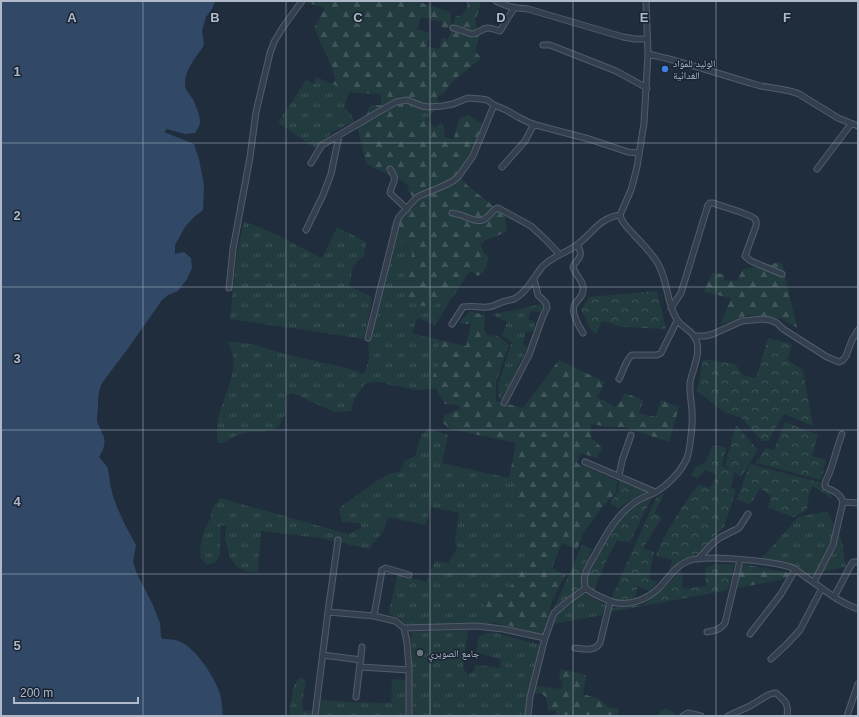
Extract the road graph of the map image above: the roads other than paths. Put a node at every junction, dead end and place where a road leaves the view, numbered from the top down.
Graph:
1 (302, 1) edge
2 (496, 1) edge
3 (646, 1) edge
4 (514, 8) junction
5 (453, 28) dead end
6 (647, 39) junction
7 (543, 45) dead end
8 (648, 54) junction
9 (647, 88) junction
10 (494, 105) junction
11 (534, 124) junction
12 (851, 124) junction
13 (858, 126) edge
14 (339, 136) junction
15 (639, 153) junction
16 (311, 163) dead end
17 (502, 167) dead end
18 (817, 169) dead end
19 (390, 170) dead end
20 (407, 209) junction
21 (452, 213) dead end
22 (620, 215) junction
23 (306, 230) dead end
24 (577, 245) junction
25 (559, 254) junction
26 (782, 274) dead end
27 (534, 279) junction
28 (229, 288) dead end
29 (671, 308) junction
30 (677, 321) junction
31 (452, 324) dead end
32 (858, 330) edge
33 (583, 333) dead end
34 (695, 336) junction
35 (856, 337) edge
36 (368, 338) dead end
37 (619, 379) dead end
38 (504, 403) dead end
39 (842, 434) dead end
40 (631, 435) dead end
41 (585, 462) dead end
42 (619, 476) junction
43 (655, 492) junction
44 (843, 502) junction
45 (858, 503) edge
46 (748, 514) dead end
47 (338, 540) dead end
48 (698, 559) junction
49 (740, 560) junction
50 (858, 562) edge
51 (795, 570) junction
52 (409, 575) dead end
53 (814, 582) junction
54 (586, 588) junction
55 (822, 588) junction
56 (834, 597) junction
57 (610, 602) junction
58 (858, 609) edge
59 (328, 612) junction
60 (374, 616) junction
61 (404, 628) junction
62 (707, 632) dead end
63 (750, 634) dead end
64 (545, 638) junction
65 (362, 647) dead end
66 (575, 648) dead end
67 (323, 655) junction
68 (771, 659) dead end
69 (361, 660) junction
70 (360, 667) junction
71 (409, 670) junction
72 (858, 684) edge
73 (356, 697) dead end
74 (315, 716) edge
75 (409, 716) edge
76 (528, 716) edge
77 (683, 716) edge
78 (700, 716) edge
79 (728, 716) edge
80 (787, 716) edge
81 (847, 716) edge

1 - 28 street
2 - 4 street
3 - 6 street
4 - 5 street
4 - 6 street
6 - 8 street
7 - 9 street
8 - 9 street
8 - 12 street
9 - 15 street
10 - 11 street
10 - 14 street
10 - 20 street
11 - 15 street
11 - 17 street
12 - 13 street
12 - 18 street
14 - 16 street
14 - 23 street
15 - 22 street
19 - 20 street
20 - 36 street
21 - 25 street
22 - 24 street
22 - 29 street
24 - 25 street
24 - 33 street
25 - 27 street
26 - 29 street
27 - 31 street
27 - 38 street
29 - 30 street
30 - 34 street
30 - 37 street
32 - 35 street
34 - 35 street
34 - 43 street
39 - 44 street
40 - 42 street
41 - 42 street
42 - 43 street
43 - 54 street
44 - 45 street
44 - 53 street
46 - 48 street
47 - 59 street
48 - 49 street
48 - 57 street
49 - 51 street
49 - 62 street
50 - 56 street
51 - 53 street
51 - 63 street
52 - 60 street
53 - 55 street
54 - 57 street
54 - 64 street
55 - 56 street
55 - 68 street
56 - 58 street
57 - 66 street
59 - 60 street
59 - 67 street
60 - 61 street
61 - 64 street
61 - 71 street
64 - 76 street
65 - 69 street
67 - 69 street
67 - 74 street
69 - 70 street
70 - 71 street
70 - 73 street
71 - 75 street
72 - 81 street
77 - 78 street
79 - 80 street

